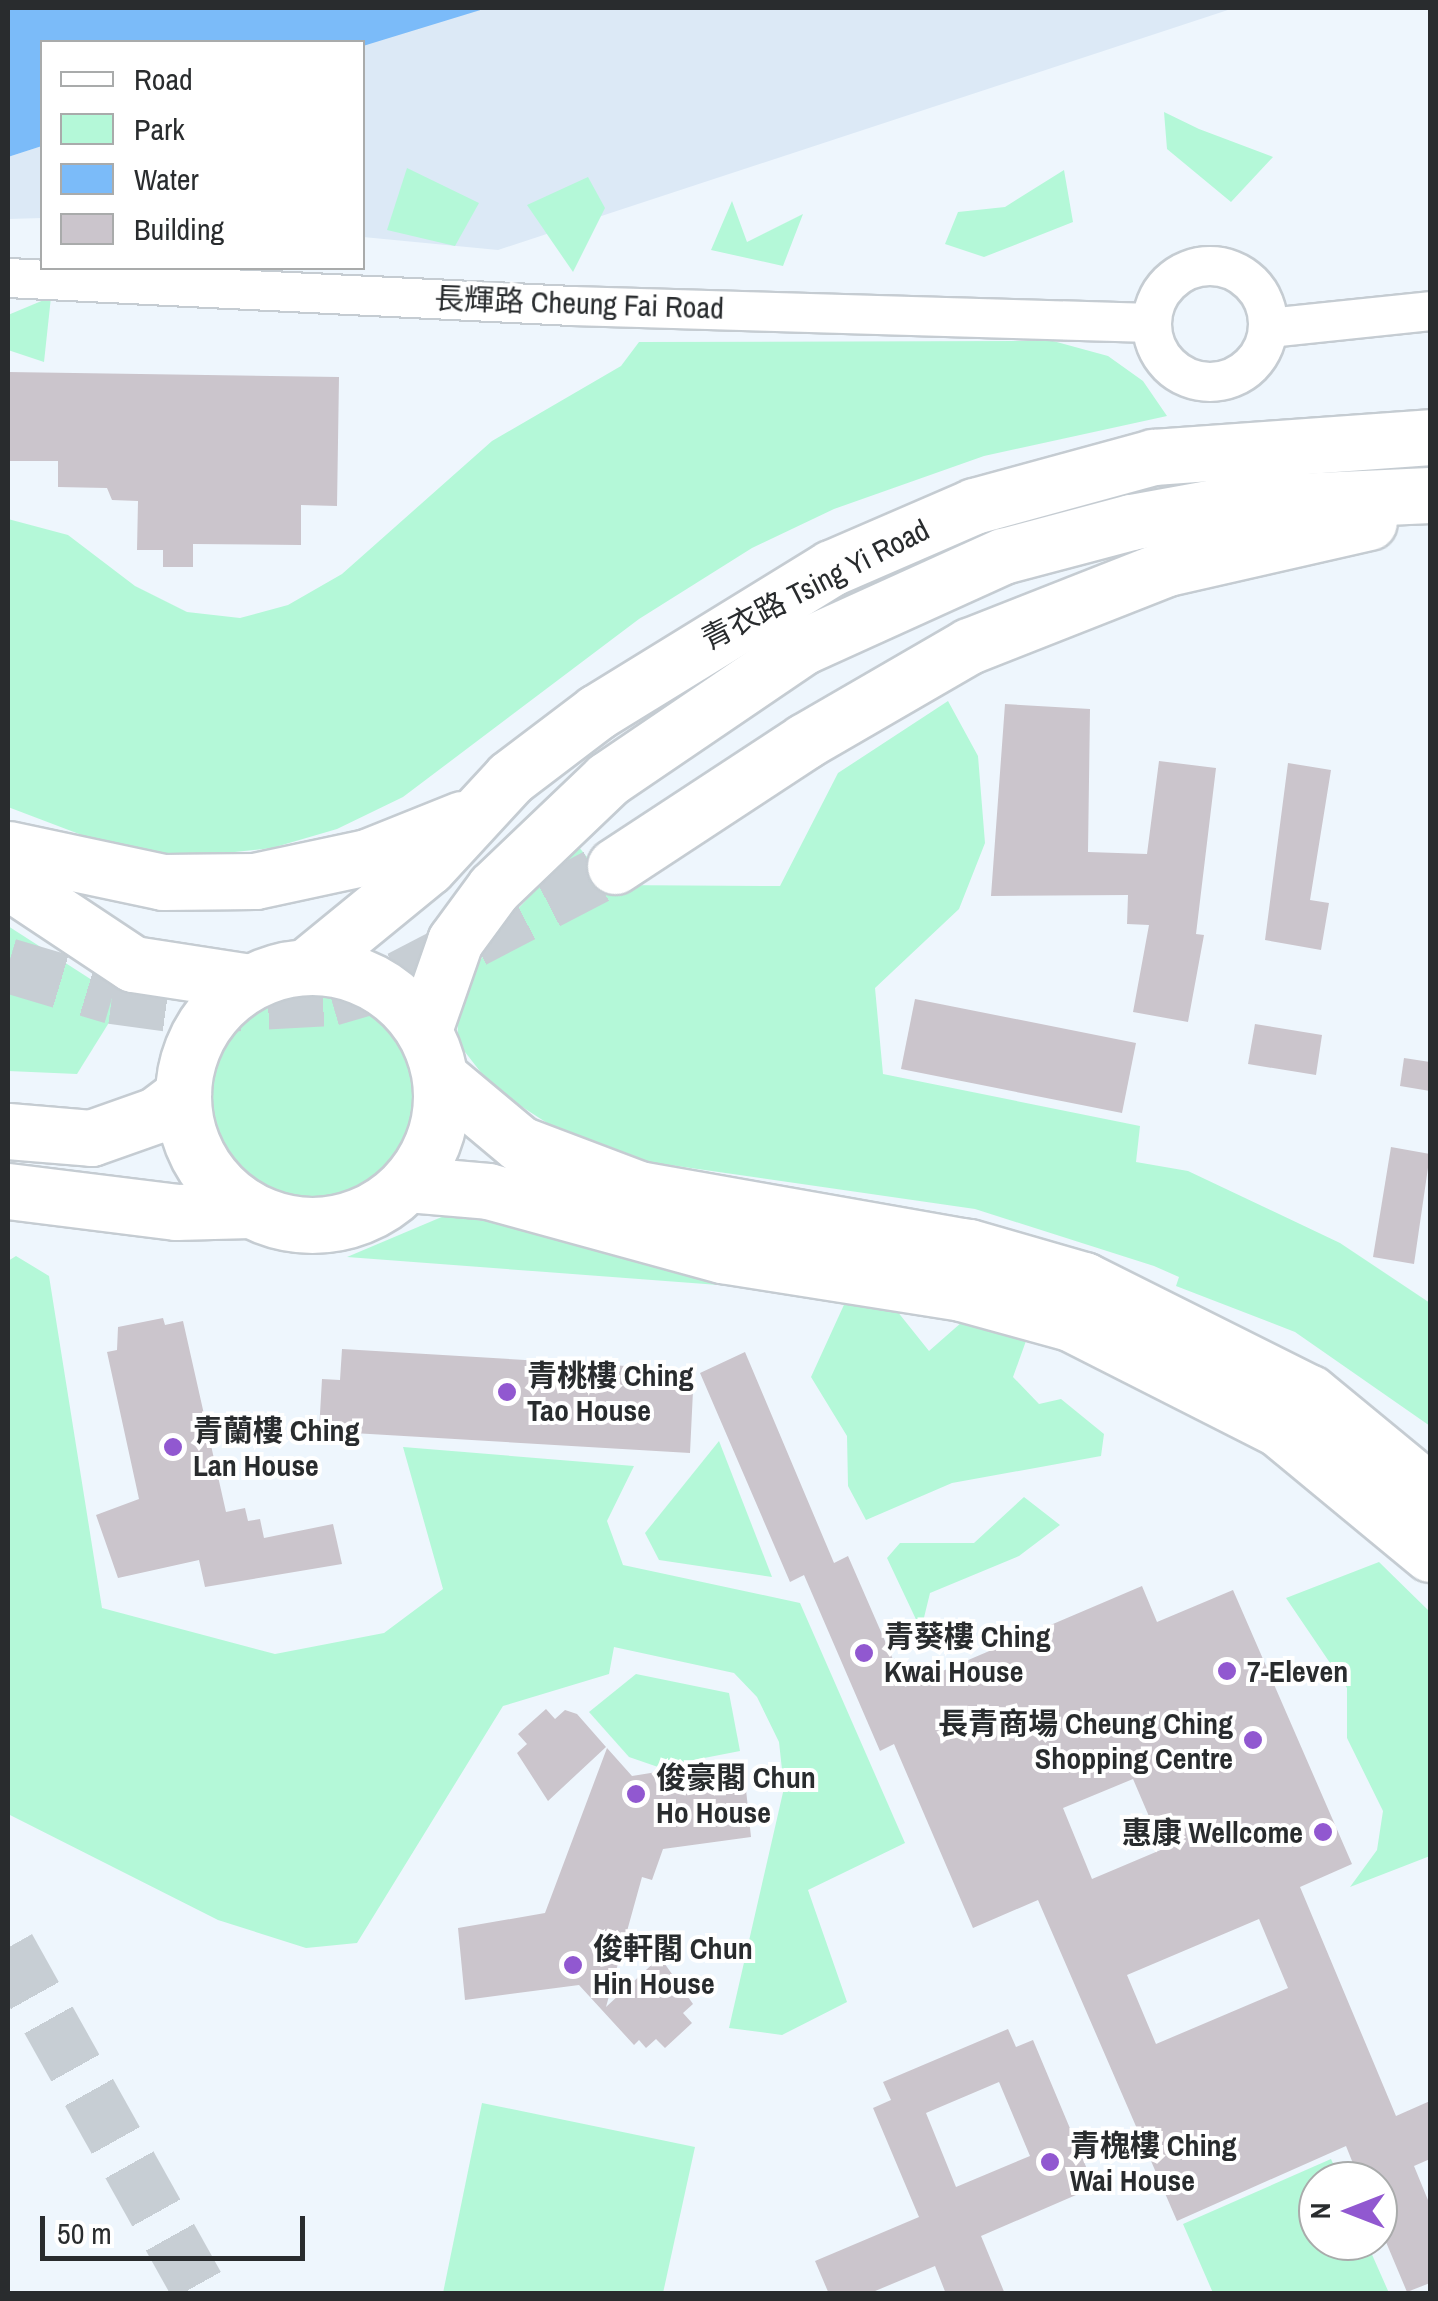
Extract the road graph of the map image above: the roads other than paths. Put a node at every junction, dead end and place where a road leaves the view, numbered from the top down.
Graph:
1 (8, 278) edge
2 (1430, 311) edge
3 (1152, 323) junction
4 (1269, 328) junction
5 (1430, 437) edge
6 (1430, 495) edge
7 (1430, 510) edge
8 (474, 814) junction
9 (8, 850) edge
10 (615, 866) tunnel mouth
11 (8, 882) edge
12 (307, 966) junction
13 (250, 982) junction
14 (432, 1054) junction
15 (183, 1096) junction
16 (8, 1131) edge
17 (408, 1184) junction
18 (8, 1191) edge
19 (250, 1210) junction
20 (1430, 1492) edge
21 (1430, 1554) edge

1 - 3 street, 長輝路 Cheung Fai Road
2 - 4 street
3 - 4 street
3 - 4 street
5 - 8 main road, 青衣路 Tsing Yi Road
6 - 14 main road, 青衣路 Tsing Yi Road
7 - 10 main road
8 - 9 main road
8 - 12 main road, 青衣路 Tsing Yi Road
11 - 13 main road
12 - 13 main road
12 - 14 main road
13 - 15 main road
14 - 17 main road
14 - 20 main road
15 - 16 main road
15 - 19 main road
17 - 19 main road
17 - 21 main road
18 - 19 main road

